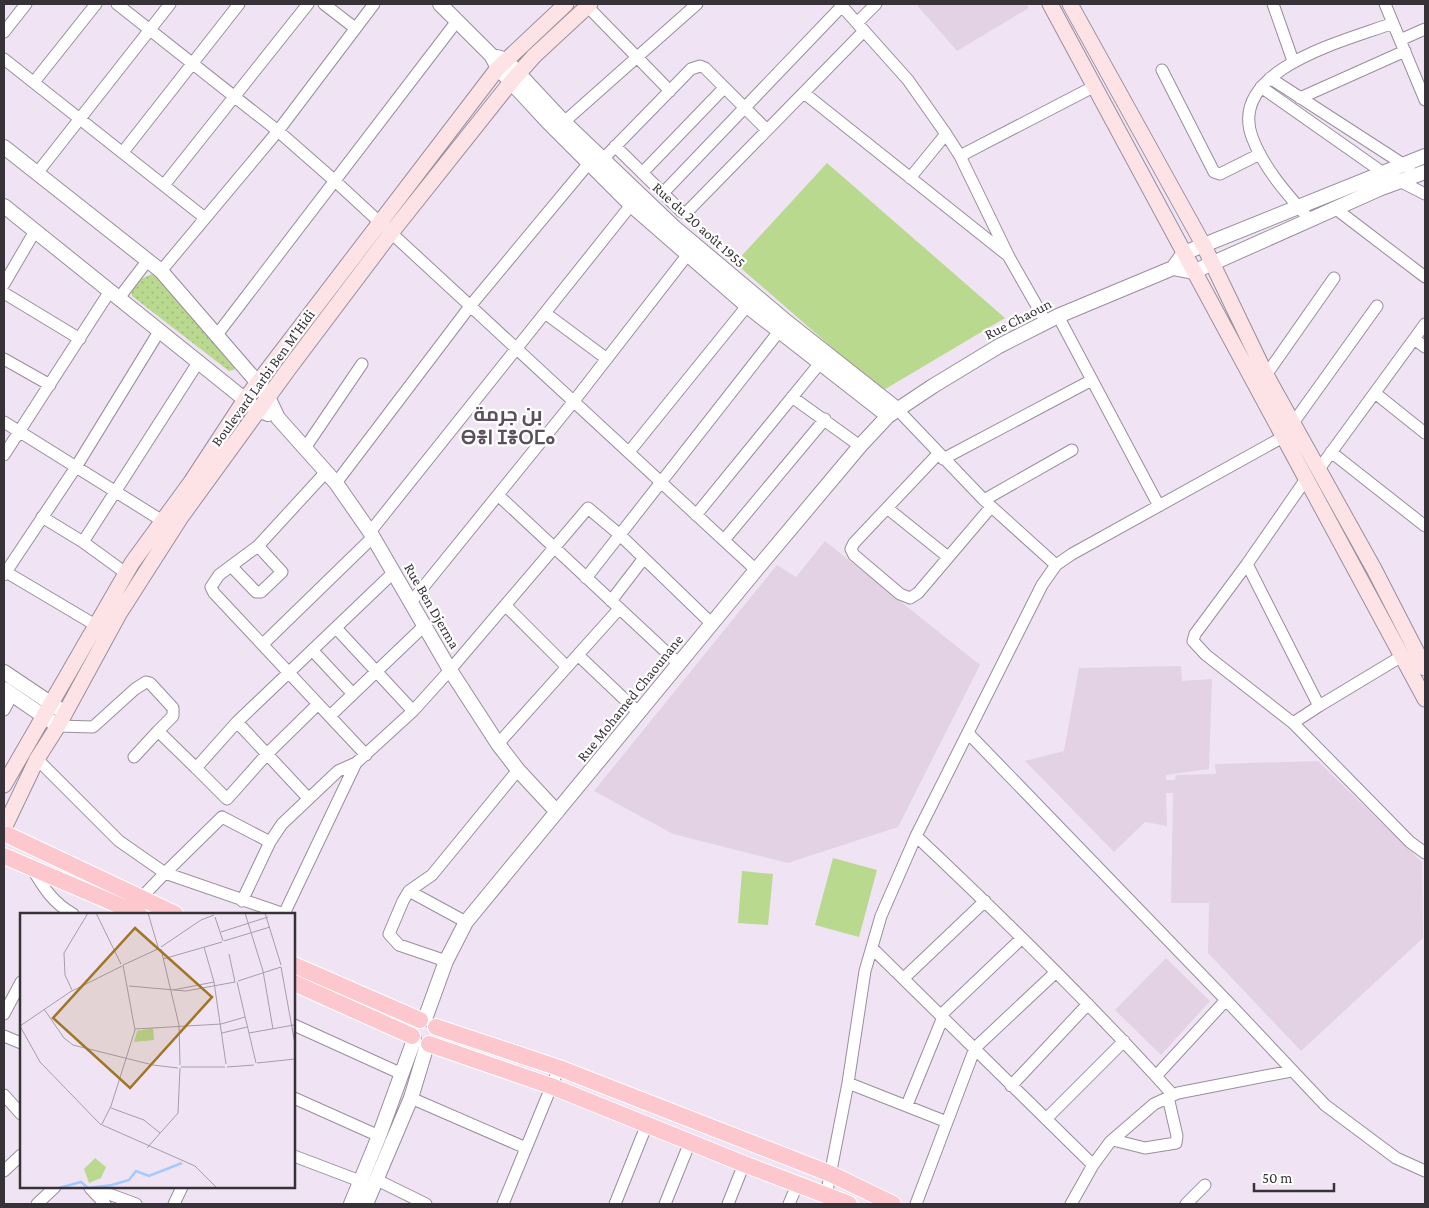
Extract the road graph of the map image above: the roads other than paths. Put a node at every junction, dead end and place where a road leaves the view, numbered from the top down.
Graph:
1 (26, 4) edge
2 (96, 4) edge
3 (117, 4) edge
4 (170, 4) edge
5 (239, 4) edge
6 (308, 4) edge
7 (324, 4) edge
8 (374, 4) edge
9 (440, 4) edge
10 (566, 4) edge
11 (697, 4) edge
12 (876, 4) edge
13 (1050, 4) edge
14 (1070, 4) edge
15 (1272, 4) edge
16 (1384, 4) edge
17 (588, 5) edge
18 (841, 5) edge
19 (457, 21) junction
20 (1393, 23) junction
21 (861, 27) junction
22 (355, 28) junction
23 (149, 30) junction
24 (1425, 30) edge
25 (4, 32) edge
26 (1402, 45) junction
27 (636, 57) junction
28 (4, 59) edge
29 (498, 61) junction
30 (1294, 61) junction
31 (193, 63) junction
32 (1162, 70) dead end
33 (515, 78) junction
34 (1270, 78) junction
35 (34, 82) junction
36 (1095, 86) junction
37 (1261, 87) junction
38 (724, 88) junction
39 (670, 91) junction
40 (804, 93) junction
41 (236, 97) junction
42 (1300, 98) junction
43 (1425, 100) edge
44 (745, 108) junction
45 (80, 119) junction
46 (564, 122) junction
47 (767, 130) junction
48 (278, 131) junction
49 (946, 134) junction
50 (615, 146) junction
51 (4, 147) edge
52 (123, 152) junction
53 (1260, 154) junction
54 (960, 156) junction
55 (1425, 156) edge
56 (596, 158) junction
57 (1401, 165) junction
58 (38, 172) junction
59 (1382, 172) junction
60 (642, 173) junction
61 (1424, 173) edge
62 (910, 178) junction
63 (335, 181) junction
64 (1400, 182) junction
65 (164, 185) junction
66 (663, 193) junction
67 (1425, 194) edge
68 (631, 205) junction
69 (4, 206) edge
70 (1298, 206) junction
71 (1336, 209) junction
72 (205, 218) junction
73 (1310, 220) junction
74 (385, 228) junction
75 (35, 231) junction
76 (1204, 246) junction
77 (690, 250) junction
78 (1184, 253) junction
79 (1009, 256) junction
80 (148, 260) junction
81 (1212, 264) junction
82 (1173, 268) junction
83 (161, 271) junction
84 (1193, 272) junction
85 (1425, 277) edge
86 (1334, 278) dead end
87 (4, 284) edge
88 (4, 293) edge
89 (115, 295) junction
90 (471, 304) junction
91 (747, 306) junction
92 (1376, 306) dead end
93 (545, 313) junction
94 (1052, 319) junction
95 (1425, 324) edge
96 (783, 327) junction
97 (160, 330) junction
98 (216, 336) junction
99 (80, 338) junction
100 (1414, 339) junction
101 (1425, 347) edge
102 (516, 349) junction
103 (4, 358) edge
104 (607, 359) junction
105 (198, 360) junction
106 (820, 363) junction
107 (362, 364) dead end
108 (1266, 375) junction
109 (1092, 380) junction
110 (257, 382) junction
111 (50, 385) junction
112 (1374, 393) junction
113 (268, 397) junction
114 (792, 397) junction
115 (246, 398) junction
116 (574, 401) junction
117 (258, 410) junction
118 (893, 412) junction
119 (278, 418) junction
120 (824, 419) junction
121 (4, 422) edge
122 (1292, 424) junction
123 (19, 432) junction
124 (1425, 433) edge
125 (1283, 437) junction
126 (860, 446) junction
127 (305, 448) junction
128 (1072, 450) dead end
129 (629, 452) junction
130 (1331, 452) junction
131 (4, 455) edge
132 (941, 456) junction
133 (76, 467) junction
134 (1319, 469) junction
135 (326, 472) junction
136 (1306, 479) junction
137 (336, 483) junction
138 (662, 483) junction
139 (117, 490) junction
140 (498, 495) junction
141 (988, 503) junction
142 (1159, 506) junction
143 (887, 508) junction
144 (696, 515) junction
145 (42, 517) junction
146 (161, 520) junction
147 (1425, 526) edge
148 (372, 535) junction
149 (620, 535) junction
150 (724, 540) junction
151 (83, 542) junction
152 (258, 546) junction
153 (555, 548) junction
154 (948, 557) junction
155 (644, 558) junction
156 (1248, 564) junction
157 (1056, 565) junction
158 (232, 567) junction
159 (756, 570) junction
160 (394, 572) junction
161 (5, 573) edge
162 (127, 574) junction
163 (586, 578) junction
164 (412, 601) junction
165 (610, 601) junction
166 (506, 606) junction
167 (620, 609) junction
168 (712, 624) junction
169 (425, 625) junction
170 (97, 626) junction
171 (336, 628) junction
172 (263, 644) junction
173 (313, 651) junction
174 (578, 656) junction
175 (1402, 656) junction
176 (679, 664) junction
177 (567, 667) junction
178 (1425, 668) edge
179 (450, 670) junction
180 (377, 671) junction
181 (4, 672) edge
182 (290, 672) junction
183 (8, 692) edge
184 (353, 694) junction
185 (1425, 700) edge
186 (318, 704) junction
187 (1319, 706) junction
188 (47, 709) junction
189 (4, 710) edge
190 (412, 710) junction
191 (639, 713) junction
192 (330, 716) junction
193 (62, 719) junction
194 (237, 722) junction
195 (1293, 723) junction
196 (158, 731) junction
197 (968, 733) junction
198 (498, 744) junction
199 (267, 754) junction
200 (366, 755) junction
201 (134, 756) dead end
202 (37, 759) junction
203 (356, 763) junction
204 (196, 768) junction
205 (518, 770) junction
206 (4, 785) edge
207 (308, 798) junction
208 (227, 799) junction
209 (557, 812) junction
210 (222, 817) junction
211 (5, 834) edge
212 (916, 836) junction
213 (270, 842) junction
214 (1425, 853) edge
215 (4, 856) edge
216 (31, 867) junction
217 (165, 873) junction
218 (409, 891) junction
219 (242, 901) junction
220 (985, 901) junction
221 (139, 907) edge
222 (59, 911) edge
223 (170, 913) edge
224 (281, 913) edge
225 (284, 913) edge
226 (466, 922) junction
227 (1020, 938) junction
228 (872, 948) junction
229 (446, 961) junction
230 (295, 965) edge
231 (1056, 972) junction
232 (904, 978) junction
233 (295, 983) edge
234 (20, 984) edge
235 (1226, 1000) junction
236 (1088, 1004) junction
237 (4, 1014) edge
238 (942, 1016) junction
239 (427, 1022) junction
240 (295, 1025) edge
241 (4, 1036) edge
242 (420, 1041) junction
243 (1124, 1041) junction
244 (20, 1043) edge
245 (974, 1048) junction
246 (560, 1068) junction
247 (1291, 1070) junction
248 (402, 1074) junction
249 (1156, 1076) junction
250 (848, 1083) junction
251 (552, 1086) junction
252 (1011, 1086) junction
253 (4, 1095) edge
254 (1170, 1096) junction
255 (295, 1098) edge
256 (411, 1098) junction
257 (907, 1105) junction
258 (20, 1113) edge
259 (1046, 1119) junction
260 (947, 1122) junction
261 (647, 1124) junction
262 (379, 1136) junction
263 (1113, 1140) junction
264 (690, 1142) junction
265 (526, 1148) junction
266 (20, 1155) edge
267 (295, 1156) edge
268 (744, 1164) junction
269 (1093, 1165) junction
270 (4, 1171) edge
271 (1425, 1171) edge
272 (831, 1174) junction
273 (375, 1179) junction
274 (360, 1181) junction
275 (798, 1185) junction
276 (1204, 1185) dead end
277 (54, 1188) edge
278 (90, 1188) edge
279 (92, 1188) edge
280 (182, 1188) edge
281 (826, 1196) junction
282 (37, 1204) edge
283 (105, 1204) edge
284 (136, 1204) edge
285 (174, 1204) edge
286 (350, 1204) edge
287 (366, 1204) edge
288 (426, 1204) edge
289 (503, 1204) edge
290 (615, 1204) edge
291 (665, 1204) edge
292 (728, 1204) edge
293 (790, 1204) edge
294 (846, 1204) edge
295 (893, 1204) edge
296 (916, 1204) edge
297 (1071, 1204) edge
298 (1186, 1204) edge

1 - 25 street
2 - 35 street
3 - 23 street
4 - 23 street
5 - 31 street
6 - 41 street
7 - 22 street
8 - 22 street
9 - 19 street, Rue du 20 août 1955
10 - 29 main road, Boulevard Larbi Ben M'Hidi
11 - 27 street
12 - 21 street
13 - 36 main road
14 - 76 main road
15 - 30 street
16 - 20 street
17 - 27 street
17 - 33 main road
18 - 21 street
18 - 44 street
19 - 29 street, Rue du 20 août 1955
19 - 63 street
20 - 26 street
20 - 30 street
21 - 40 street
21 - 49 street
22 - 48 street
23 - 31 street
23 - 45 street
24 - 26 street
26 - 42 street
26 - 43 street
27 - 39 street
27 - 46 street
28 - 35 street
29 - 33 street, Rue du 20 août 1955
29 - 74 main road, Boulevard Larbi Ben M'Hidi
30 - 34 street
31 - 41 street
31 - 52 street
32 - 53 street
33 - 46 street, Rue du 20 août 1955
33 - 56 street, Rue du 20 août 1955
33 - 74 main road
34 - 37 street
34 - 42 street
35 - 45 street
36 - 54 street
36 - 78 main road
37 - 53 street
37 - 59 street
38 - 39 street
38 - 44 street
38 - 60 street
39 - 50 street
40 - 47 street
40 - 62 street
41 - 48 street
41 - 65 street
42 - 57 street
44 - 47 street
44 - 66 street
45 - 52 street
45 - 58 street
46 - 56 street, Rue du 20 août 1955
47 - 66 street
48 - 63 street
48 - 72 street
49 - 54 street
49 - 62 street
50 - 56 street
50 - 60 street
51 - 58 street, Rue Ben Djerma
52 - 65 street
53 - 70 street
54 - 79 street
55 - 57 street
56 - 68 street, Rue du 20 août 1955
56 - 77 street, Rue du 20 août 1955
56 - 90 street
57 - 59 street
57 - 61 street
58 - 80 street, Rue Ben Djerma
59 - 64 street
59 - 70 street
60 - 66 street
61 - 64 street
62 - 79 street
63 - 74 street
63 - 98 street
64 - 67 street
64 - 71 street
65 - 72 street
68 - 77 street, Rue du 20 août 1955
68 - 93 street
69 - 75 street
70 - 73 street
70 - 76 street
71 - 73 street
71 - 85 street
72 - 83 street
73 - 81 street
74 - 90 street
74 - 110 main road, Boulevard Larbi Ben M'Hidi
74 - 113 main road
75 - 87 street
75 - 89 street
76 - 78 street
76 - 81 main road
77 - 91 street, Rue du 20 août 1955
77 - 96 street, Rue du 20 août 1955
77 - 104 street
78 - 82 street
78 - 84 main road
79 - 94 street
80 - 83 street, Rue Ben Djerma
80 - 89 street
81 - 84 street
81 - 108 main road
82 - 84 street
82 - 94 street, Rue Chaoun
83 - 98 street, Rue Ben Djerma
84 - 125 main road
86 - 108 street
88 - 99 street
89 - 97 street
89 - 99 street
90 - 102 street
90 - 137 street
91 - 96 street, Rue du 20 août 1955
91 - 129 street
92 - 122 street
93 - 102 street
93 - 104 street
94 - 109 street
94 - 118 street, Rue Chaoun
95 - 100 street
96 - 106 street, Rue du 20 août 1955
96 - 118 street, Rue du 20 août 1955
96 - 138 street
97 - 105 street
97 - 133 street
98 - 110 street, Rue Ben Djerma
99 - 111 street
100 - 101 street
100 - 112 street
102 - 116 street
102 - 148 street
103 - 111 street
104 - 116 street
105 - 115 street
105 - 139 street
106 - 114 street
106 - 118 street, Rue du 20 août 1955
107 - 127 street
108 - 122 main road
109 - 132 street
109 - 142 street
110 - 113 street, Rue Ben Djerma
110 - 115 main road, Boulevard Larbi Ben M'Hidi
111 - 123 street
112 - 124 street
112 - 130 street
113 - 117 main road
113 - 119 street, Rue Ben Djerma
114 - 120 street
114 - 144 street
115 - 117 street
115 - 146 main road, Boulevard Larbi Ben M'Hidi
116 - 129 street
116 - 140 street
117 - 119 street, Rue Ben Djerma
117 - 193 main road
118 - 126 street, Rue Mohamed Chaounane
118 - 132 street
119 - 127 street, Rue Ben Djerma
120 - 126 street
120 - 150 street
121 - 123 street
122 - 125 street
122 - 134 main road
123 - 131 street
123 - 133 street
125 - 136 main road
125 - 142 street
126 - 159 street, Rue Mohamed Chaounane
127 - 135 street, Rue Ben Djerma
128 - 141 street
129 - 138 street
130 - 134 street
130 - 147 street
132 - 141 street
132 - 143 street
133 - 139 street
133 - 145 street
134 - 178 main road
135 - 137 street, Rue Ben Djerma
135 - 152 street
136 - 156 street
136 - 175 main road
137 - 148 street, Rue Ben Djerma
138 - 144 street
138 - 149 street
139 - 146 street
139 - 151 street
140 - 153 street
140 - 164 street
141 - 154 street
141 - 157 street
142 - 157 street
143 - 154 street
143 - 154 street
144 - 150 street
145 - 151 street
145 - 161 street
146 - 162 main road, Boulevard Larbi Ben M'Hidi
148 - 160 street, Rue Ben Djerma
148 - 172 street
149 - 153 street
149 - 155 street
149 - 163 street
150 - 159 street
151 - 162 street
152 - 158 street
152 - 158 street
153 - 163 street
153 - 166 street
155 - 165 street
155 - 168 street
156 - 187 street
156 - 195 street
157 - 197 street
158 - 172 street
159 - 168 street, Rue Mohamed Chaounane
160 - 164 street, Rue Ben Djerma
160 - 171 street
161 - 170 street
162 - 170 main road, Boulevard Larbi Ben M'Hidi
163 - 165 street
164 - 169 street, Rue Ben Djerma
165 - 167 street
166 - 177 street
166 - 179 street
167 - 174 street
167 - 176 street
168 - 176 street, Rue Mohamed Chaounane
169 - 179 street, Rue Ben Djerma
169 - 180 street
170 - 188 main road, Boulevard Larbi Ben M'Hidi
171 - 173 street
171 - 180 street
172 - 182 street
173 - 182 street
173 - 184 street
174 - 177 street
174 - 191 street
175 - 185 main road
175 - 187 street
176 - 191 street, Rue Mohamed Chaounane
177 - 198 street
179 - 190 street
179 - 198 street, Rue Ben Djerma
180 - 184 street
180 - 190 street
181 - 188 street
182 - 186 street
182 - 194 street
183 - 188 street
183 - 189 street
184 - 192 street
186 - 192 street
186 - 199 street
187 - 195 street
188 - 193 street
188 - 206 main road, Boulevard Larbi Ben M'Hidi
190 - 200 street
191 - 209 street, Rue Mohamed Chaounane
192 - 200 street
193 - 196 street
193 - 202 main road
194 - 199 street
194 - 204 street
195 - 214 street
196 - 201 street
196 - 204 street
197 - 212 street
197 - 235 street
198 - 205 street, Rue Ben Djerma
199 - 207 street
199 - 208 street
200 - 203 street
202 - 211 main road
202 - 217 street
203 - 207 street
203 - 225 street
204 - 208 street
205 - 209 street, Rue Ben Djerma
205 - 218 street
207 - 213 street
208 - 210 street
209 - 226 street, Rue Mohamed Chaounane
210 - 213 street
210 - 217 street
211 - 221 main road
212 - 220 street
212 - 228 street
213 - 219 street
215 - 216 main road
216 - 221 main road
216 - 222 street
217 - 219 street
217 - 221 street
218 - 226 street
218 - 229 street
219 - 224 street
220 - 227 street
220 - 232 street
221 - 223 main road
226 - 229 street, Rue Mohamed Chaounane
227 - 231 street
227 - 238 street
228 - 232 street
228 - 250 street
229 - 239 street, Rue Mohamed Chaounane
230 - 239 main road
231 - 236 street
231 - 245 street
232 - 238 street
233 - 242 main road
234 - 237 street
235 - 247 street
235 - 249 street
236 - 243 street
236 - 252 street
238 - 245 street
238 - 257 street
239 - 242 main road
239 - 242 main road
239 - 246 main road
240 - 248 street
241 - 244 street
242 - 248 street
242 - 251 main road
242 - 256 street
243 - 249 street
243 - 259 street
245 - 252 street
245 - 260 street
246 - 251 street
246 - 272 main road
247 - 254 street
247 - 271 street
248 - 262 street
249 - 254 street
250 - 257 street
250 - 272 street
251 - 261 main road
251 - 265 street
252 - 259 street
253 - 258 street
254 - 263 street
254 - 263 street
255 - 262 street
256 - 265 street
256 - 273 street
257 - 260 street
259 - 269 street
260 - 296 street
261 - 264 main road
261 - 290 street
262 - 274 street
263 - 269 street
264 - 268 main road
264 - 291 street
265 - 289 street
266 - 270 street
267 - 274 street
268 - 275 main road
268 - 292 street
269 - 297 street
272 - 281 street
272 - 295 main road
273 - 287 street
273 - 288 street
274 - 286 street
275 - 281 main road
275 - 293 street
276 - 298 street
277 - 282 street
278 - 283 street
279 - 284 street
280 - 285 street
281 - 294 main road

